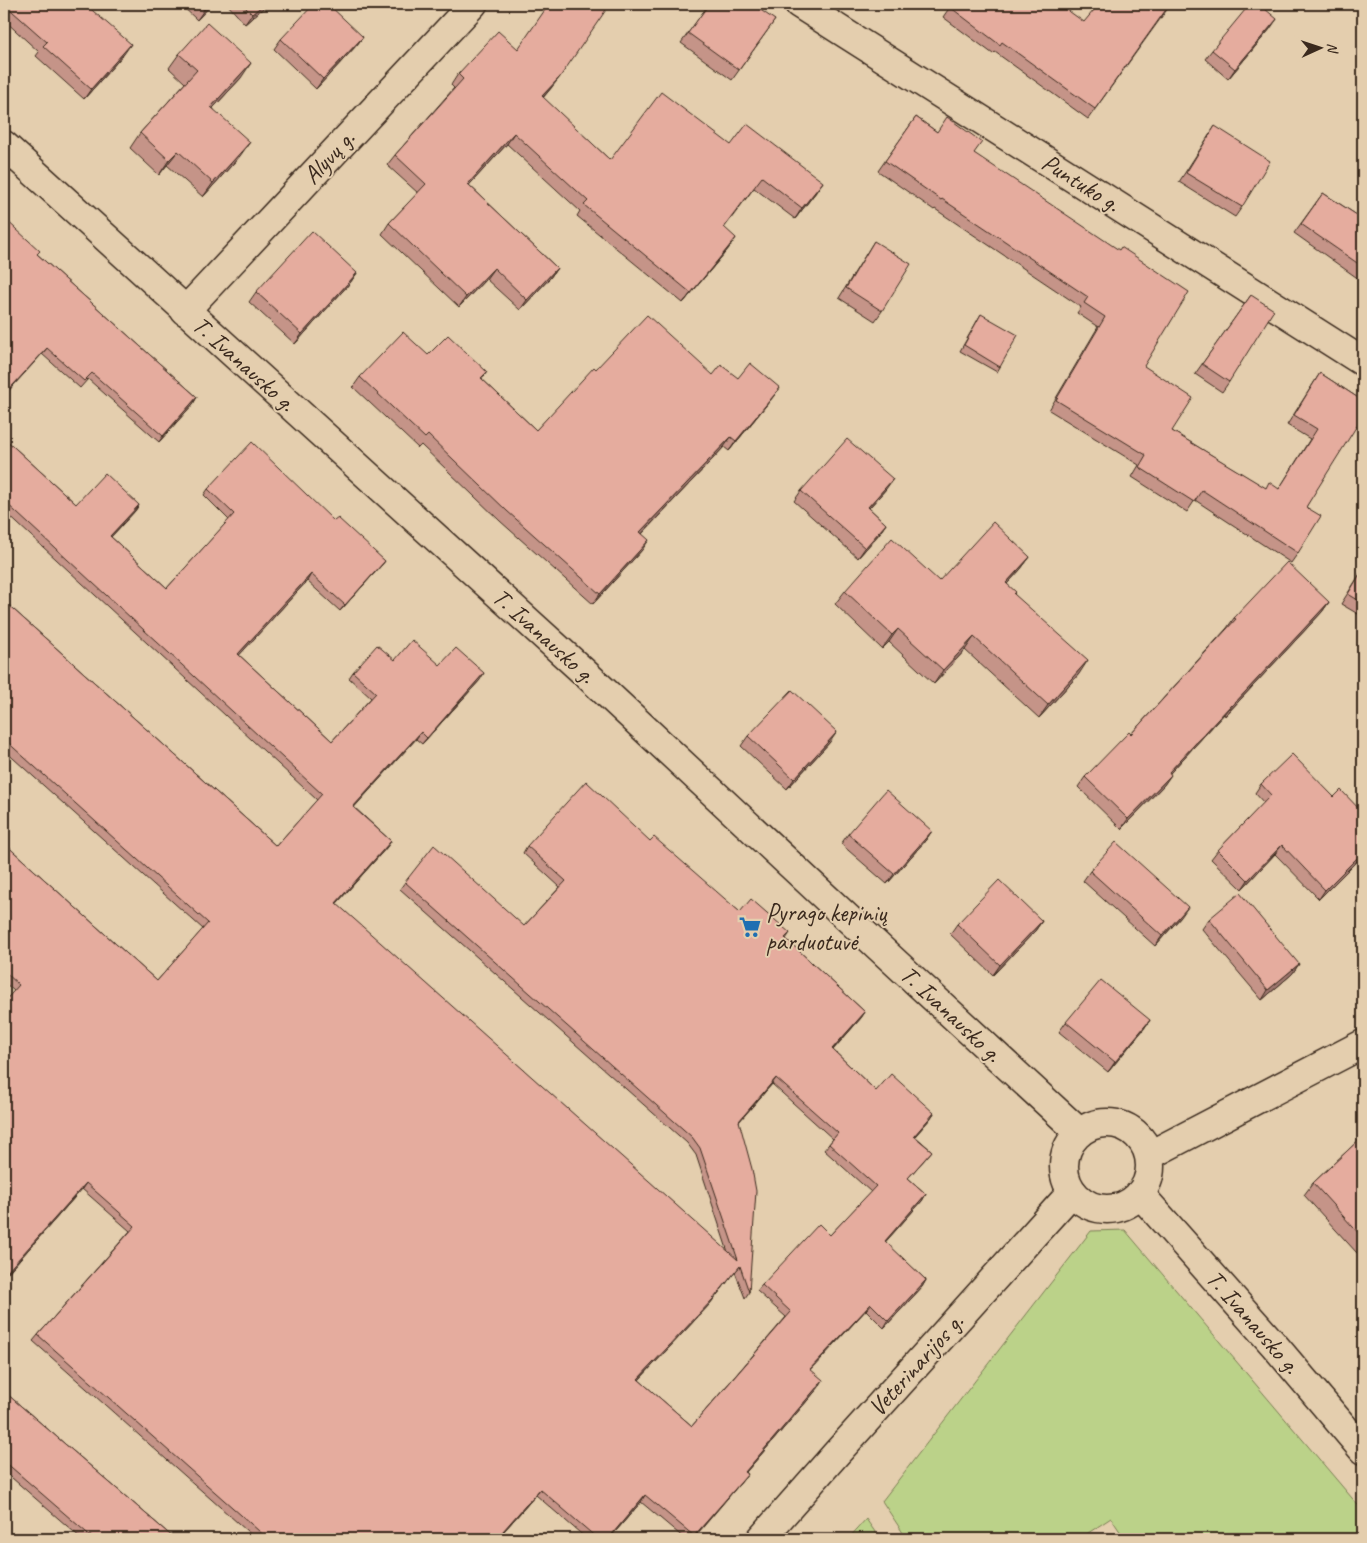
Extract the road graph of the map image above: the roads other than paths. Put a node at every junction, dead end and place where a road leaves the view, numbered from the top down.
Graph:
1 (473, 4) edge
2 (799, 4) edge
3 (4, 145) edge
4 (185, 311) junction
5 (1363, 362) edge
6 (1363, 1044) edge
7 (1079, 1132) junction
8 (1150, 1155) junction
9 (1072, 1192) junction
10 (1140, 1194) junction
11 (1363, 1450) edge
12 (761, 1539) edge

1 - 4 street, Alyvų g.
2 - 5 street, Puntuko g.
3 - 4 street, T. Ivanausko g.
4 - 7 street, T. Ivanausko g.
6 - 8 street
7 - 8 street
7 - 9 street
8 - 10 street
9 - 10 street
9 - 12 street, Veterinarijos g.
10 - 11 street, T. Ivanausko g.

